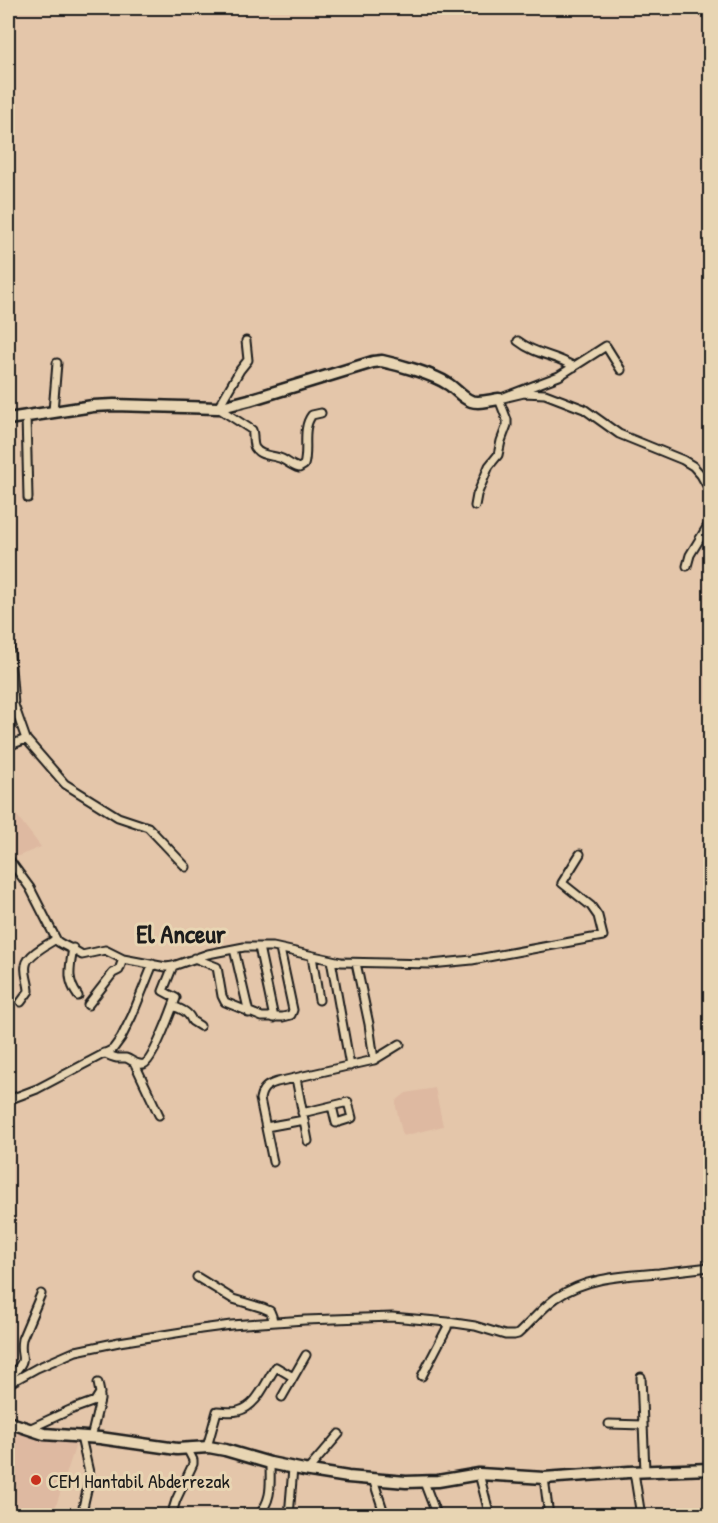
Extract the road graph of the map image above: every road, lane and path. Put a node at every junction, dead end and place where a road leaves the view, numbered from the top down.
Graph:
1 (246, 340) dead end
2 (518, 341) dead end
3 (57, 363) dead end
4 (574, 367) junction
5 (621, 370) dead end
6 (499, 399) junction
7 (218, 408) junction
8 (53, 411) junction
9 (321, 413) dead end
10 (26, 416) junction
11 (8, 419) edge
12 (711, 491) edge
13 (28, 498) dead end
14 (475, 506) dead end
15 (711, 522) edge
16 (687, 566) dead end
17 (8, 628) edge
18 (26, 739) junction
19 (8, 746) edge
20 (580, 854) dead end
21 (8, 858) edge
22 (186, 867) dead end
23 (56, 939) junction
24 (259, 947) junction
25 (73, 948) junction
26 (234, 949) junction
27 (280, 949) junction
28 (312, 956) junction
29 (194, 958) junction
30 (123, 959) junction
31 (332, 960) junction
32 (356, 963) junction
33 (153, 964) junction
34 (173, 966) junction
35 (78, 996) dead end
36 (319, 1000) dead end
37 (21, 1002) dead end
38 (88, 1005) dead end
39 (173, 1006) junction
40 (249, 1013) junction
41 (274, 1018) junction
42 (200, 1026) dead end
43 (400, 1044) dead end
44 (104, 1053) junction
45 (374, 1060) junction
46 (134, 1062) junction
47 (350, 1066) junction
48 (296, 1078) junction
49 (8, 1100) edge
50 (332, 1106) dead end
51 (159, 1115) dead end
52 (303, 1116) junction
53 (266, 1127) junction
54 (308, 1141) dead end
55 (273, 1162) dead end
56 (711, 1267) edge
57 (197, 1277) dead end
58 (41, 1294) dead end
59 (273, 1322) junction
60 (448, 1322) junction
61 (306, 1355) dead end
62 (422, 1376) dead end
63 (293, 1377) junction
64 (641, 1377) dead end
65 (10, 1378) edge
66 (98, 1383) dead end
67 (100, 1394) junction
68 (282, 1397) dead end
69 (8, 1422) edge
70 (609, 1424) dead end
71 (643, 1425) junction
72 (29, 1429) junction
73 (339, 1434) dead end
74 (86, 1437) junction
75 (207, 1447) junction
76 (187, 1448) junction
77 (270, 1463) junction
78 (293, 1468) junction
79 (711, 1469) edge
80 (307, 1471) junction
81 (640, 1471) junction
82 (479, 1474) junction
83 (544, 1478) junction
84 (373, 1479) junction
85 (424, 1482) junction
86 (81, 1515) edge
87 (171, 1515) edge
88 (258, 1515) edge
89 (289, 1515) edge
90 (385, 1515) edge
91 (437, 1515) edge
92 (490, 1515) edge
93 (549, 1515) edge
94 (641, 1515) edge

1 - 7 street
2 - 4 street
3 - 8 street
4 - 5 street
4 - 6 street
6 - 7 street
6 - 12 street
6 - 14 street
7 - 8 street
7 - 9 street
8 - 10 street
10 - 11 street
10 - 13 street
15 - 16 street
17 - 18 street
18 - 19 street
18 - 22 street
20 - 32 street
21 - 23 street
23 - 25 street
23 - 37 street
24 - 26 street
24 - 27 street
24 - 41 street
25 - 30 street
25 - 35 street
26 - 29 street
26 - 40 street
27 - 28 street
27 - 41 street
28 - 31 street
28 - 36 street
29 - 34 street
29 - 40 street
30 - 33 street
30 - 38 street
31 - 32 street
31 - 47 street
32 - 45 street
33 - 34 street
33 - 44 street
34 - 39 street
39 - 42 street
39 - 46 street
40 - 41 street
43 - 45 street
44 - 46 street
44 - 49 street
45 - 47 street
46 - 51 street
47 - 48 street
48 - 52 street
48 - 53 street
50 - 52 street
52 - 53 street
52 - 54 street
53 - 55 street
56 - 60 street
57 - 59 street
58 - 65 street
59 - 60 street
59 - 65 street
60 - 62 street
61 - 63 street
63 - 68 street
63 - 75 street
64 - 71 street
66 - 67 street
67 - 72 street
67 - 74 street
69 - 72 street
70 - 71 street
71 - 81 street
72 - 74 street
73 - 80 street
74 - 76 street
74 - 86 street
75 - 76 street
75 - 77 street
76 - 87 street
77 - 78 street
77 - 88 street
78 - 80 street
78 - 89 street
79 - 81 street
80 - 84 street
81 - 83 street
81 - 94 street
82 - 83 street
82 - 85 street
82 - 92 street
83 - 93 street
84 - 85 street
84 - 90 street
85 - 91 street

